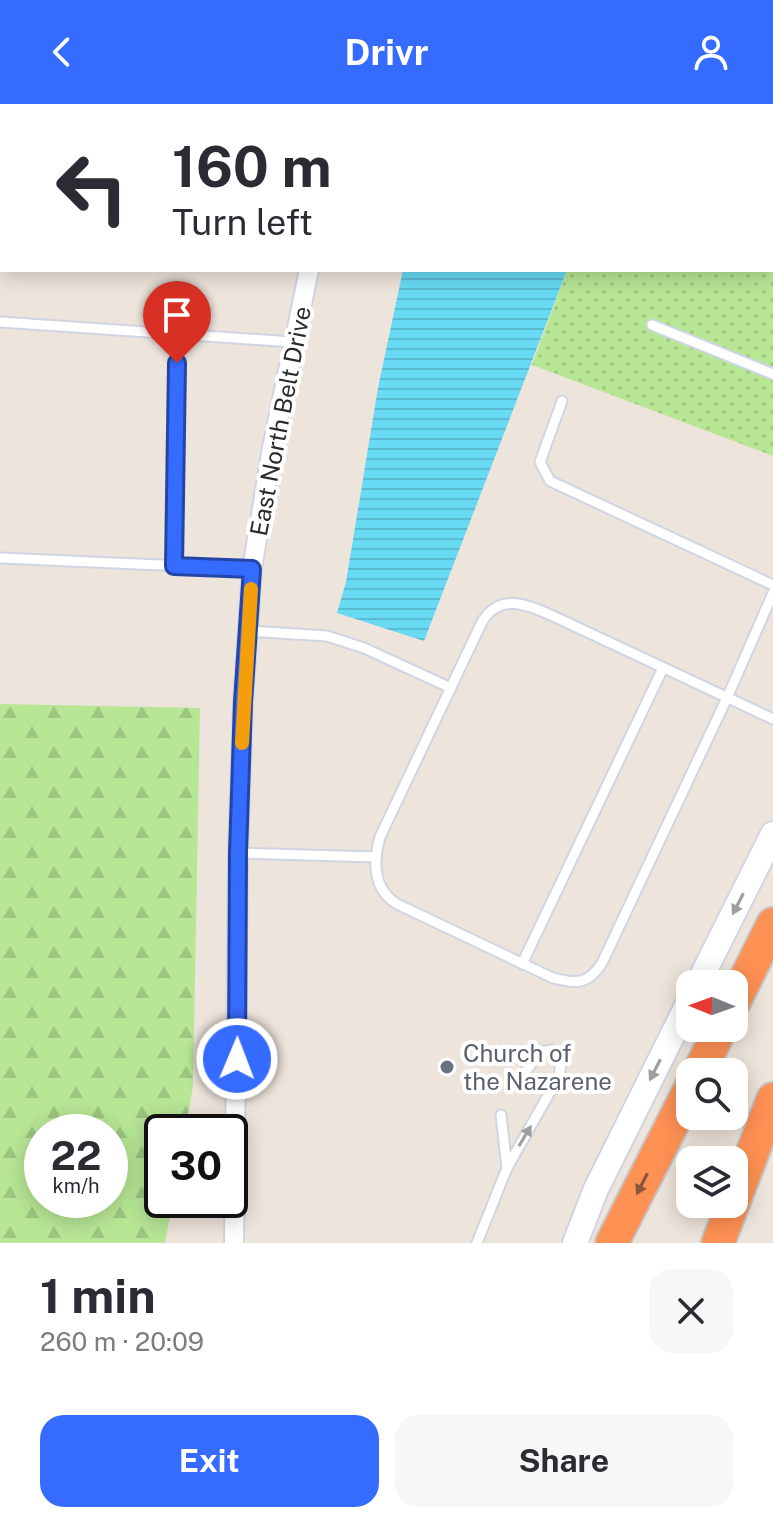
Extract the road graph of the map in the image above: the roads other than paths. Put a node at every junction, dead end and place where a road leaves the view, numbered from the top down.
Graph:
1 (309, 272) edge
2 (0, 322) edge
3 (652, 325) dead end
4 (178, 334) junction
5 (293, 342) junction
6 (773, 374) edge
7 (562, 401) dead end
8 (0, 558) edge
9 (174, 566) junction
10 (252, 569) junction
11 (773, 585) edge
12 (773, 593) edge
13 (248, 631) junction
14 (663, 668) junction
15 (451, 688) junction
16 (727, 698) junction
17 (773, 719) edge
18 (773, 834) edge
19 (238, 853) junction
20 (376, 857) junction
21 (773, 924) edge
22 (522, 964) junction
23 (705, 970) edge
24 (748, 974) edge
25 (676, 1028) edge
26 (517, 1083) dead end
27 (773, 1099) edge
28 (501, 1115) dead end
29 (676, 1117) edge
30 (748, 1166) edge
31 (507, 1168) junction
32 (728, 1218) edge
33 (234, 1243) edge
34 (477, 1243) edge
35 (575, 1243) edge
36 (612, 1243) edge
37 (718, 1243) edge

1 - 5 street, East North Belt Drive
2 - 4 lane
3 - 6 lane
4 - 5 lane
4 - 9 lane
5 - 10 street, East North Belt Drive
7 - 11 lane
8 - 9 lane
9 - 10 lane
10 - 13 street, East North Belt Drive
12 - 16 lane
13 - 15 lane
13 - 19 street, East North Belt Drive
14 - 15 lane
14 - 16 lane
14 - 22 lane
15 - 20 lane
16 - 17 lane
16 - 22 lane
18 -> 23 main road
19 - 20 lane
19 - 33 street, East North Belt Drive
20 - 22 lane
21 - 24 highway
25 -> 35 main road
31 -> 26 lane
27 - 30 highway
28 - 31 lane
29 -> 36 highway
31 - 34 lane
32 - 37 highway

